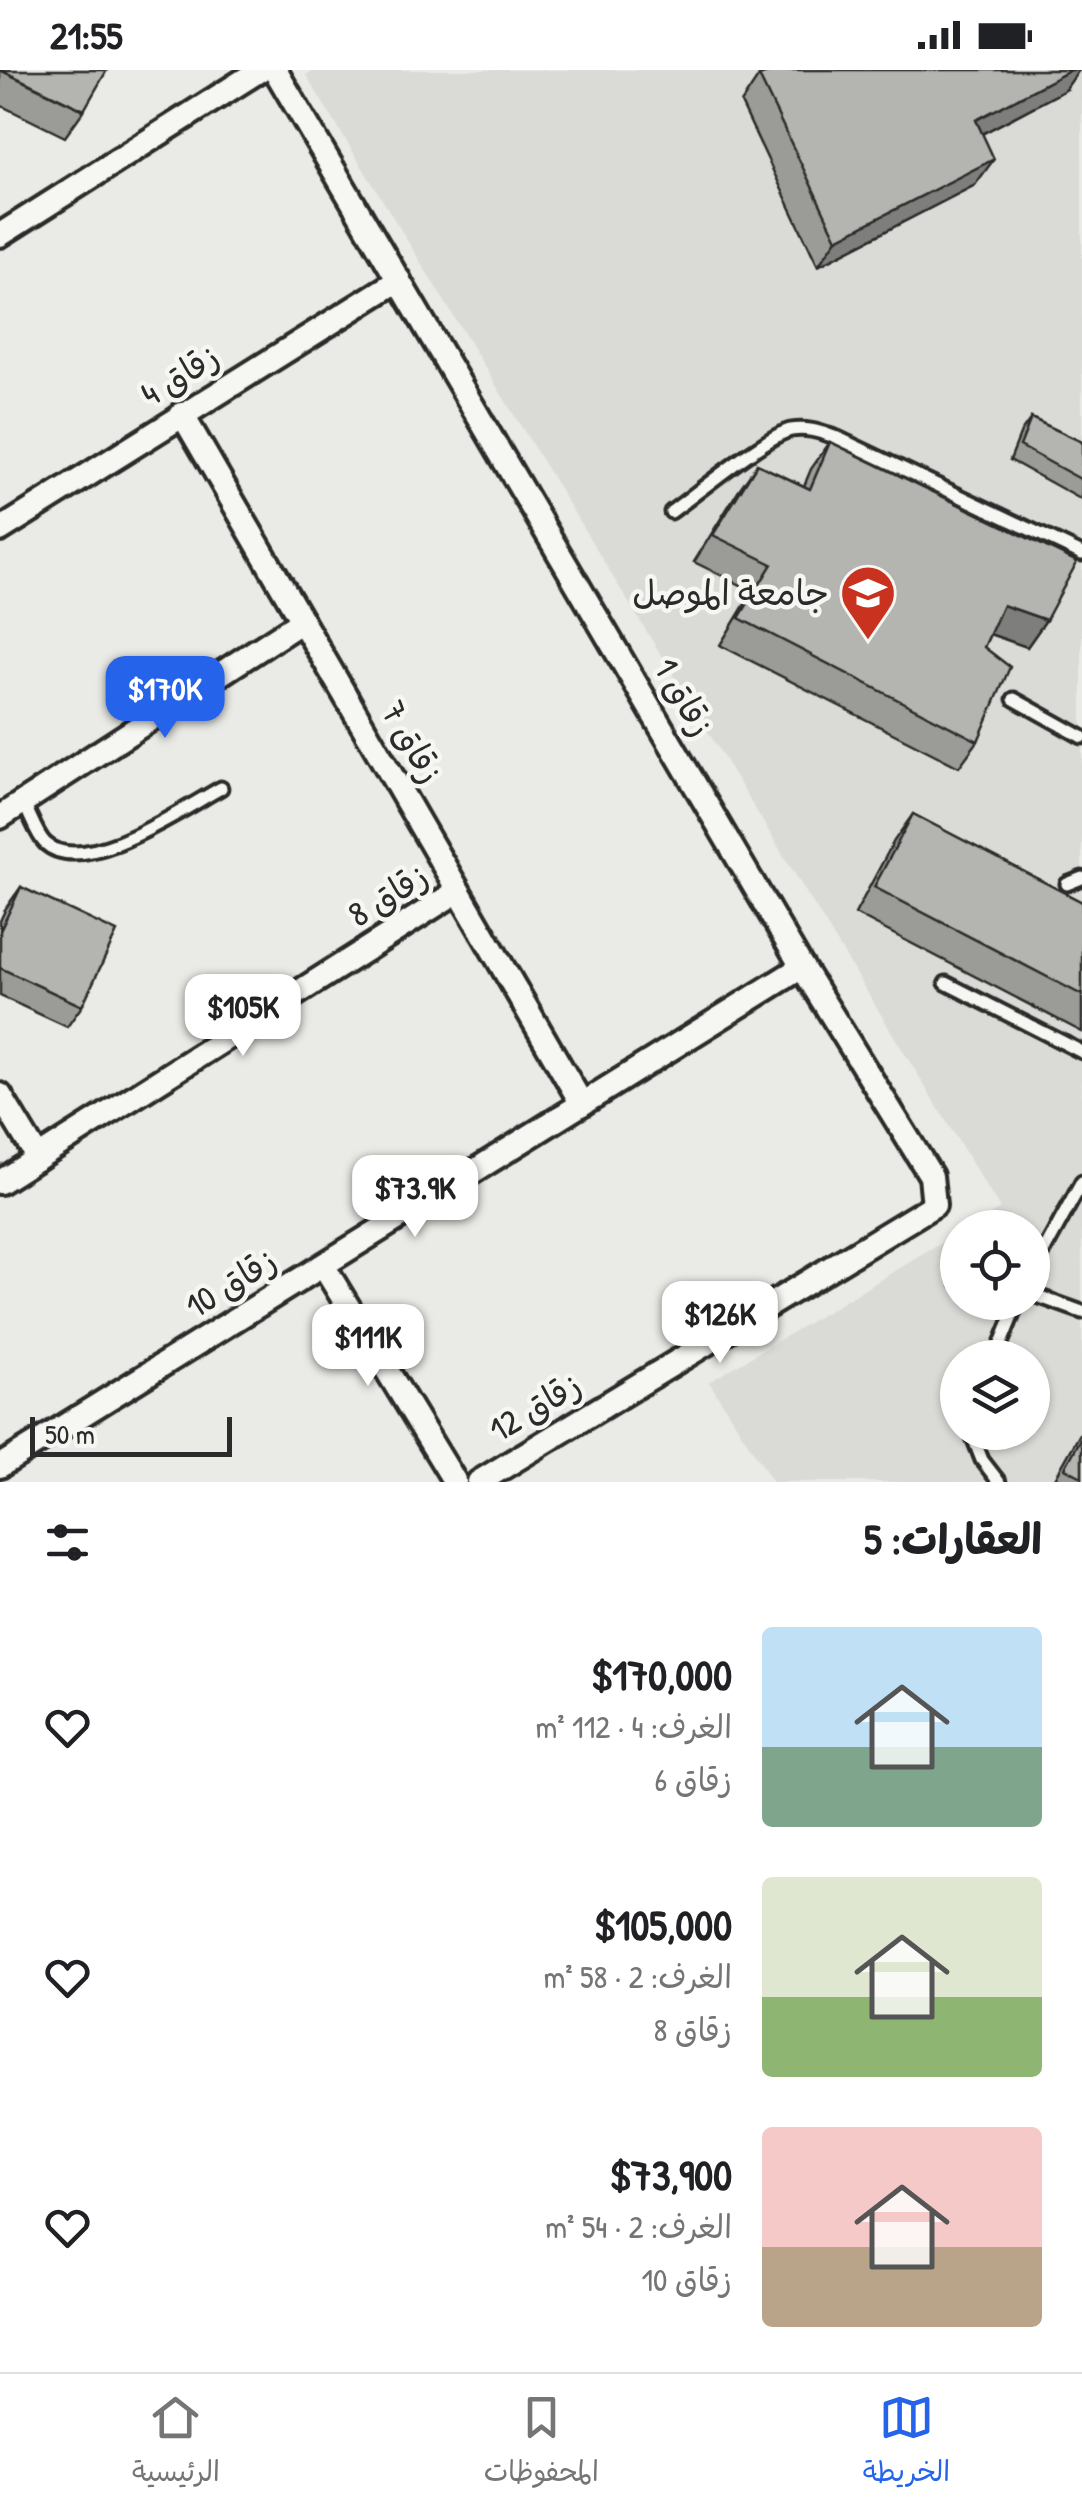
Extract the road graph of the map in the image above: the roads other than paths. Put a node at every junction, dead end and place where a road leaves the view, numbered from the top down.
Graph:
1 (260, 70) edge
2 (276, 70) edge
3 (0, 236) edge
4 (399, 280) junction
5 (182, 414) junction
6 (671, 512) dead end
7 (0, 530) edge
8 (1082, 554) edge
9 (302, 621) junction
10 (1014, 699) dead end
11 (1082, 737) edge
12 (221, 788) dead end
13 (24, 802) junction
14 (0, 817) edge
15 (1082, 878) edge
16 (1067, 884) dead end
17 (458, 892) junction
18 (802, 968) junction
19 (946, 983) dead end
20 (1082, 1052) edge
21 (0, 1095) edge
22 (582, 1104) junction
23 (38, 1158) junction
24 (0, 1182) edge
25 (1082, 1182) edge
26 (934, 1205) joint
27 (1050, 1240) edge
28 (324, 1267) junction
29 (1050, 1300) edge
30 (1082, 1312) edge
31 (978, 1450) edge
32 (0, 1466) edge
33 (455, 1482) edge
34 (480, 1482) edge
35 (999, 1482) edge

1 - 3 street
2 - 4 street, زقاق 1
4 - 5 street, زقاق 4
4 - 18 street, زقاق 1
5 - 7 street, زقاق 4
5 - 9 street, زقاق 7
6 - 8 lane
9 - 13 street
9 - 17 street, زقاق 7
10 - 11 lane
12 - 13 lane
13 - 14 street
15 - 16 lane
17 - 22 street, زقاق 7
17 - 23 street, زقاق 8
18 - 22 street, زقاق 10
18 - 26 street, زقاق 1
19 - 20 lane
21 - 23 street
22 - 28 street, زقاق 10
23 - 24 street, زقاق 8
25 - 27 lane
26 - 34 street, زقاق 12
28 - 32 street, زقاق 10
28 - 33 street
29 - 30 lane
31 - 35 lane

